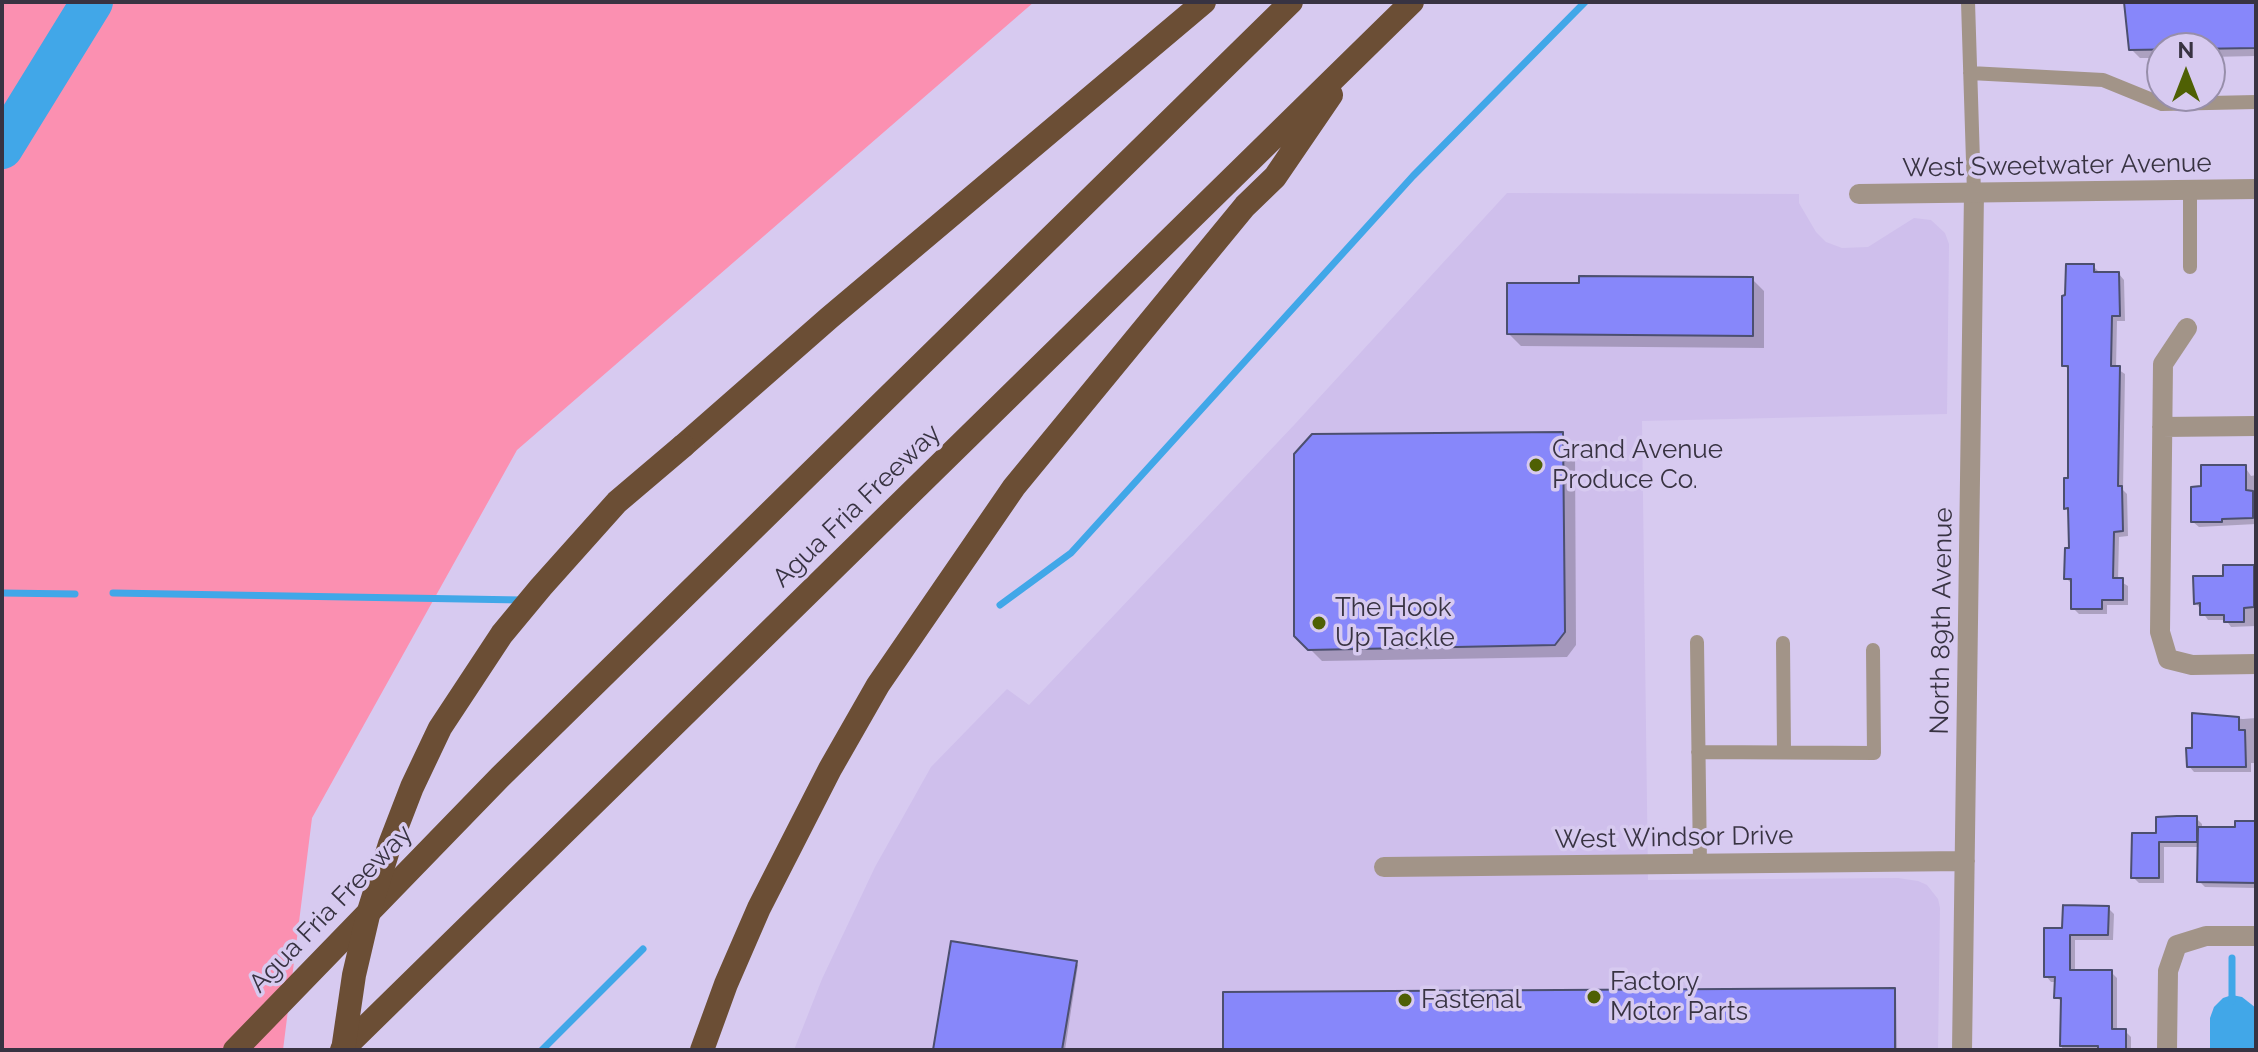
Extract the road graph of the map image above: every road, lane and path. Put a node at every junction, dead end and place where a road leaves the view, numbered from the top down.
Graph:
1 (1204, 2) edge
2 (1291, 2) edge
3 (1412, 2) edge
4 (1968, 2) edge
5 (1361, 50) junction
6 (1970, 73) junction
7 (2256, 102) edge
8 (2256, 189) edge
9 (2190, 190) junction
10 (1974, 193) junction
11 (1859, 194) dead end
12 (2190, 267) dead end
13 (2187, 328) dead end
14 (2256, 426) edge
15 (2162, 427) junction
16 (1697, 642) dead end
17 (1783, 643) dead end
18 (1873, 650) dead end
19 (2256, 664) edge
20 (1698, 752) junction
21 (1784, 752) junction
22 (1965, 861) junction
23 (1700, 864) junction
24 (1384, 867) dead end
25 (2256, 936) edge
26 (235, 1050) edge
27 (342, 1050) edge
28 (702, 1050) edge
29 (1962, 1050) edge
30 (2167, 1050) edge

1 - 27 highway, bridge
2 - 26 highway, Agua Fria Freeway
3 - 5 highway, Agua Fria Freeway
4 - 6 lane
5 - 27 highway, Agua Fria Freeway
5 - 28 highway
6 - 7 lane
6 - 10 lane
8 - 9 street, West Sweetwater Avenue
9 - 10 street, West Sweetwater Avenue
9 - 12 lane
10 - 11 street, West Sweetwater Avenue
10 - 22 street, North 89th Avenue
13 - 15 street
14 - 15 street
15 - 19 street
16 - 20 lane
17 - 21 lane
18 - 21 lane
20 - 21 lane
20 - 23 lane
22 - 23 street, West Windsor Drive
22 - 29 street, North 89th Avenue
23 - 24 street, West Windsor Drive
25 - 30 street

